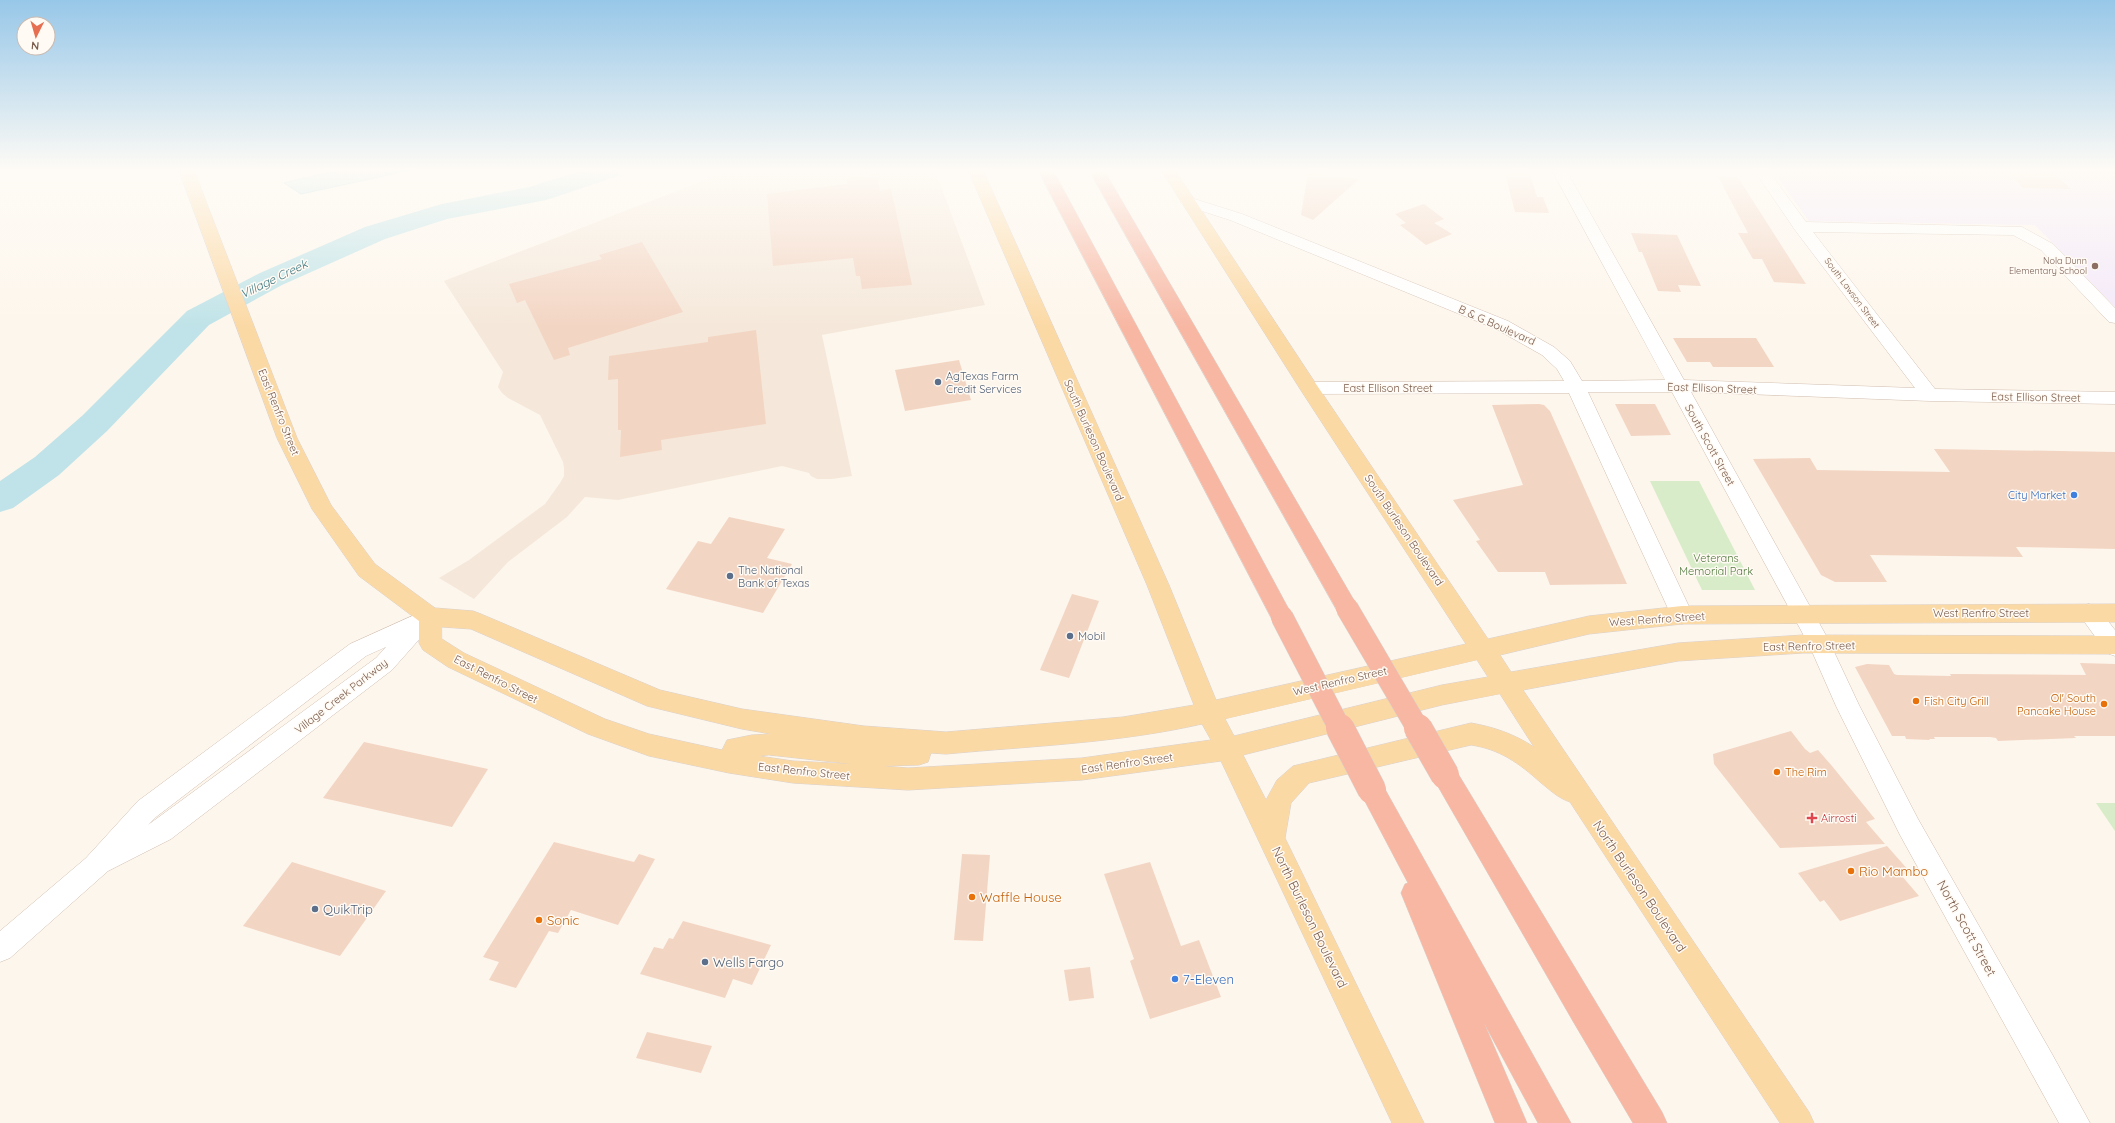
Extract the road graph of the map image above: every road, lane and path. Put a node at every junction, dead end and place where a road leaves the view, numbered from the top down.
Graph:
1 (206, 222) edge
2 (998, 222) edge
3 (1073, 222) edge
4 (1126, 222) edge
5 (1201, 222) edge
6 (1249, 222) edge
7 (1588, 222) edge
8 (1799, 222) edge
9 (1802, 227) junction
10 (2115, 318) edge
11 (1678, 386) junction
12 (1576, 387) junction
13 (1309, 388) junction
14 (1930, 395) junction
15 (2115, 398) edge
16 (2089, 613) junction
17 (2115, 613) edge
18 (1682, 615) junction
19 (1804, 615) junction
20 (430, 616) junction
21 (1820, 645) junction
22 (2114, 645) edge
23 (1483, 649) junction
24 (1506, 684) junction
25 (1209, 712) junction
26 (946, 743) junction
27 (1228, 749) junction
28 (729, 762) junction
29 (1372, 790) junction
30 (1586, 804) junction
31 (1272, 838) junction
32 (0, 950) edge
33 (1408, 1123) edge
34 (1512, 1123) edge
35 (1555, 1123) edge
36 (1651, 1123) edge
37 (1798, 1123) edge
38 (2075, 1123) edge

1 - 20 main road, East Renfro Street
2 - 25 main road, South Burleson Boulevard
3 - 29 highway, bridge
4 - 36 highway, bridge
5 - 13 main road, South Burleson Boulevard
6 - 12 street, B & G Boulevard
7 - 11 street, South Scott Street
8 - 9 street, South Lawson Street
9 - 10 street
9 - 14 street, South Lawson Street
11 - 12 street, East Ellison Street
11 - 14 street, East Ellison Street
11 - 19 street, South Scott Street
12 - 13 street, East Ellison Street
12 - 18 street, B & G Boulevard
13 - 23 main road, South Burleson Boulevard
14 - 15 street, East Ellison Street
16 - 17 main road, West Renfro Street
16 - 19 main road, West Renfro Street
16 - 22 street
18 - 19 main road, West Renfro Street
18 - 23 main road, West Renfro Street
19 - 21 street, South Scott Street
20 - 26 main road
20 - 28 main road, East Renfro Street
20 - 32 street, Village Creek Parkway
21 - 22 main road, East Renfro Street
21 - 24 main road, East Renfro Street
21 - 38 street, North Scott Street
23 - 24 main road, North Burleson Boulevard
23 - 25 main road, West Renfro Street
24 - 27 main road
24 - 30 main road, North Burleson Boulevard
25 - 26 main road
25 - 27 main road, North Burleson Boulevard
26 - 28 main road
27 - 28 main road, East Renfro Street
27 - 31 main road, North Burleson Boulevard
29 - 34 highway
29 - 35 highway
30 - 31 main road
30 - 37 main road, North Burleson Boulevard
31 - 33 main road, North Burleson Boulevard

